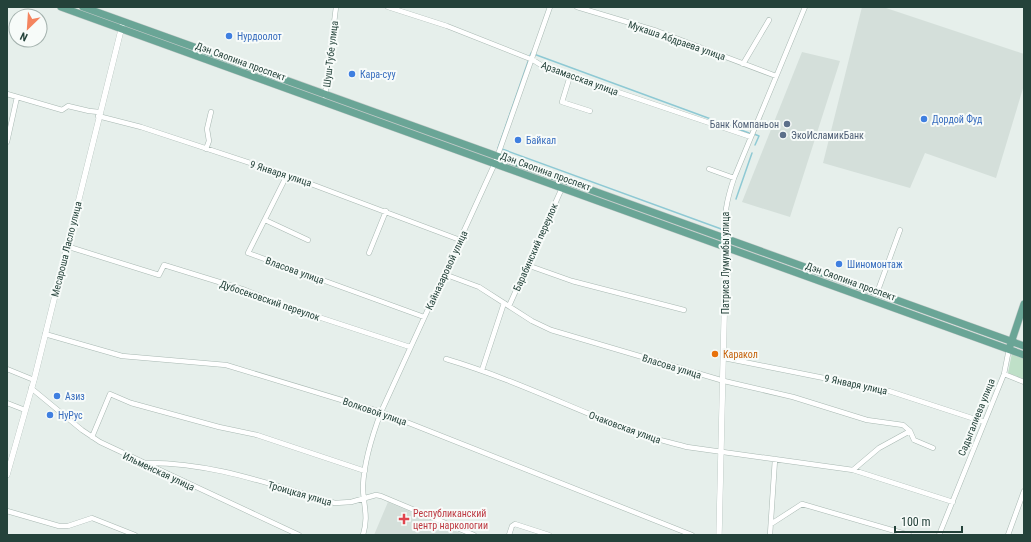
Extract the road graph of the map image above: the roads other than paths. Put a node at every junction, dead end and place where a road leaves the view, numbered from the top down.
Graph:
1 (63, 7) edge
2 (83, 7) edge
3 (336, 7) edge
4 (388, 7) edge
5 (550, 7) edge
6 (577, 7) edge
7 (805, 7) edge
8 (769, 20) dead end
9 (122, 26) junction
10 (533, 60) junction
11 (743, 64) junction
12 (570, 76) junction
13 (776, 76) junction
14 (7, 94) edge
15 (325, 94) junction
16 (17, 97) junction
17 (323, 101) junction
18 (210, 112) dead end
19 (590, 112) dead end
20 (99, 114) junction
21 (751, 137) junction
22 (7, 142) edge
23 (206, 149) junction
24 (497, 160) junction
25 (708, 169) dead end
26 (287, 175) junction
27 (734, 178) junction
28 (562, 188) junction
29 (616, 203) junction
30 (386, 211) junction
31 (265, 220) junction
32 (900, 230) dead end
33 (308, 240) dead end
34 (460, 240) junction
35 (726, 242) junction
36 (66, 246) junction
37 (369, 253) dead end
38 (527, 265) junction
39 (444, 274) junction
40 (877, 293) junction
41 (504, 303) junction
42 (1024, 304) edge
43 (509, 306) junction
44 (684, 310) dead end
45 (424, 317) junction
46 (45, 334) junction
47 (1012, 341) junction
48 (1024, 346) edge
49 (410, 347) junction
50 (1009, 349) junction
51 (1024, 355) edge
52 (446, 358) dead end
53 (724, 358) junction
54 (7, 369) edge
55 (482, 370) junction
56 (1004, 374) junction
57 (34, 380) junction
58 (724, 381) junction
59 (1024, 382) edge
60 (31, 388) junction
61 (7, 403) edge
62 (25, 410) junction
63 (381, 412) junction
64 (984, 422) junction
65 (910, 431) junction
66 (92, 437) junction
67 (933, 448) dead end
68 (722, 452) junction
69 (775, 459) junction
70 (142, 463) junction
71 (853, 470) junction
72 (365, 471) junction
73 (7, 475) edge
74 (1024, 491) edge
75 (365, 500) junction
76 (953, 502) junction
77 (7, 511) edge
78 (771, 524) junction
79 (887, 529) junction
80 (471, 534) edge
81 (135, 535) edge
82 (299, 535) edge
83 (363, 535) edge
84 (509, 535) edge
85 (549, 535) edge
86 (692, 535) edge
87 (719, 535) edge
88 (770, 535) edge
89 (885, 535) edge
90 (909, 535) edge
91 (939, 535) edge
92 (1008, 535) edge

1 - 9 main road, Дэн Сяопина проспект
2 - 9 main road, Дэн Сяопина проспект
3 - 15 street, Шуш-Тубе улица
4 - 10 street, Арзамасская улица
5 - 10 street, Кайназаровой улица
6 - 11 street, Мукаша Абдраева улица
7 - 13 street, Патриса Лумумбы улица
8 - 11 street
9 - 15 main road, Дэн Сяопина проспект
9 - 17 main road, Дэн Сяопина проспект
9 - 20 street, Месароша Ласло улица
10 - 12 street, Арзамасская улица
10 - 24 street, Кайназаровой улица
11 - 13 street, Мукаша Абдраева улица
12 - 19 street
12 - 21 street, Арзамасская улица
13 - 21 street, Патриса Лумумбы улица
14 - 16 street, 9 Января улица
15 - 17 street, Шуш-Тубе улица
15 - 24 main road, Дэн Сяопина проспект
16 - 20 street, 9 Января улица
16 - 22 street
17 - 24 main road, Дэн Сяопина проспект
18 - 23 street
20 - 23 street, 9 Января улица
20 - 36 street, Месароша Ласло улица
21 - 27 street, Патриса Лумумбы улица
23 - 26 street, 9 Января улица
24 - 28 main road, Дэн Сяопина проспект
24 - 29 main road, Дэн Сяопина проспект
24 - 34 street, Кайназаровой улица
25 - 27 street
26 - 30 street, 9 Января улица
26 - 31 street, Власова улица
27 - 35 street, Патриса Лумумбы улица
28 - 29 main road, Дэн Сяопина проспект
28 - 38 street, Барабинский переулок
29 - 35 main road, Дэн Сяопина проспект
30 - 34 street, 9 Января улица
30 - 37 street
31 - 33 street
31 - 45 street, Власова улица
32 - 40 street
34 - 39 street, Кайназаровой улица
35 - 40 main road, Дэн Сяопина проспект
35 - 50 main road, Дэн Сяопина проспект
35 - 53 street, Патриса Лумумбы улица
36 - 46 street, Месароша Ласло улица
36 - 49 street, Дубосековский переулок
38 - 43 street, Барабинский переулок
38 - 44 street
39 - 41 street, Власова улица
39 - 45 street, Кайназаровой улица
40 - 47 main road, Дэн Сяопина проспект
41 - 43 street, Власова улица
41 - 55 street
42 - 47 main road, Садыгалиева улица
43 - 58 street, Власова улица
45 - 49 street, Кайназаровой улица
46 - 57 street, Месароша Ласло улица
46 - 63 street, Волковой улица
47 - 48 main road, Дэн Сяопина проспект
47 - 50 main road, Садыгалиева улица
49 - 63 street, Кайназаровой улица
50 - 51 main road, Дэн Сяопина проспект
50 - 56 street, Садыгалиева улица
52 - 55 street, Очаковская улица
53 - 58 street, Патриса Лумумбы улица
53 - 64 street, 9 Января улица
54 - 57 street
55 - 68 street, Очаковская улица
56 - 59 street
56 - 64 street, Садыгалиева улица
57 - 60 street, Месароша Ласло улица
58 - 65 street, Власова улица
58 - 68 street, Патриса Лумумбы улица
60 - 62 street, Месароша Ласло улица
60 - 66 street, Ильменская улица
61 - 62 street
62 - 73 street, Месароша Ласло улица
63 - 72 street, Кайназаровой улица
63 - 86 street, Волковой улица
64 - 76 street, Садыгалиева улица
65 - 67 street, Власова улица
65 - 71 street
66 - 70 street, Ильменская улица
66 - 72 street
68 - 69 street, Очаковская улица
68 - 87 street, Патриса Лумумбы улица
69 - 71 street, Очаковская улица
69 - 78 street
70 - 75 street, Троицкая улица
70 - 82 street, Ильменская улица
71 - 76 street, Очаковская улица
72 - 75 street, Кайназаровой улица
74 - 92 street
75 - 80 street, Троицкая улица
75 - 83 street, Кайназаровой улица
76 - 91 street, Садыгалиева улица
77 - 81 street
78 - 79 street
78 - 88 street
79 - 89 street
79 - 90 street
84 - 85 street

